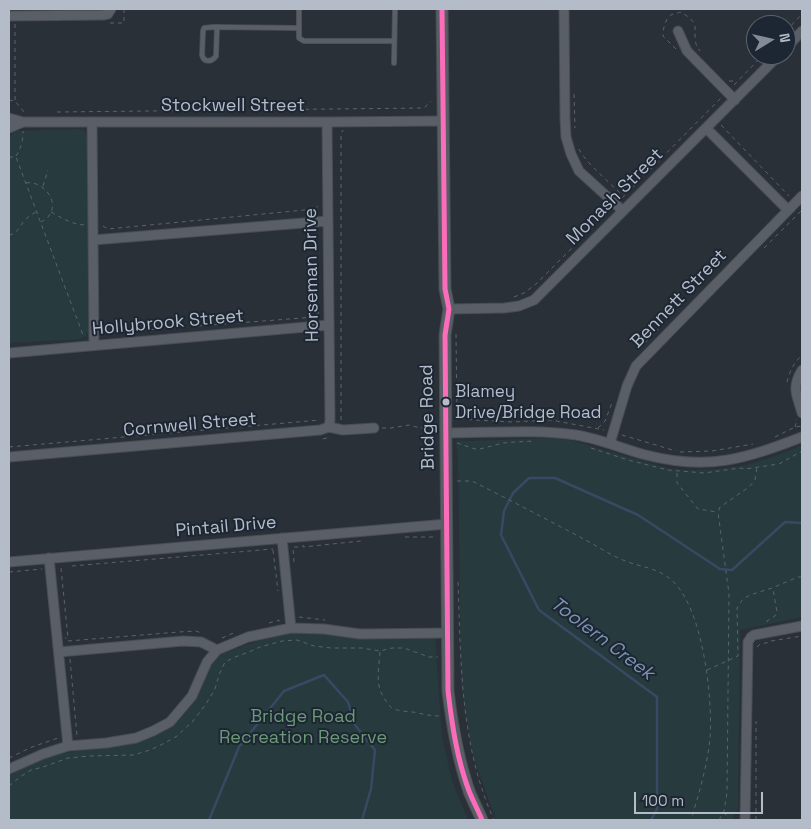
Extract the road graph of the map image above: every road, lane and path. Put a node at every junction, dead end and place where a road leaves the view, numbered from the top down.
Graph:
1 (112, 9) edge
2 (298, 9) edge
3 (395, 9) edge
4 (442, 9) edge
5 (564, 9) edge
6 (12, 16) edge
7 (217, 27) junction
8 (298, 28) junction
9 (678, 31) dead end
10 (394, 41) junction
11 (394, 63) dead end
12 (769, 65) edge
13 (574, 88) dead end
14 (9, 100) edge
15 (735, 100) junction
16 (15, 101) junction
17 (431, 101) dead end
18 (54, 112) dead end
19 (9, 118) edge
20 (24, 118) junction
21 (444, 120) junction
22 (327, 122) junction
23 (92, 123) junction
24 (720, 124) dead end
25 (575, 127) dead end
26 (9, 128) edge
27 (706, 128) junction
28 (344, 130) dead end
29 (578, 144) dead end
30 (9, 157) edge
31 (16, 157) junction
32 (48, 170) dead end
33 (26, 183) junction
34 (43, 187) junction
35 (627, 193) dead end
36 (802, 196) edge
37 (790, 197) dead end
38 (320, 204) dead end
39 (788, 210) junction
40 (802, 210) edge
41 (36, 211) junction
42 (623, 211) junction
43 (51, 212) junction
44 (328, 221) junction
45 (41, 223) junction
46 (93, 225) junction
47 (9, 235) edge
48 (93, 240) junction
49 (761, 252) dead end
50 (449, 309) junction
51 (322, 310) dead end
52 (329, 325) junction
53 (101, 330) dead end
54 (104, 332) junction
55 (456, 335) dead end
56 (94, 342) junction
57 (9, 353) edge
58 (802, 370) edge
59 (802, 413) edge
60 (321, 420) dead end
61 (802, 426) edge
62 (329, 427) junction
63 (374, 428) joint
64 (435, 428) dead end
65 (340, 430) junction
66 (612, 432) junction
67 (446, 433) junction
68 (776, 437) dead end
69 (802, 437) edge
70 (317, 439) dead end
71 (537, 442) dead end
72 (759, 442) dead end
73 (457, 443) dead end
74 (610, 443) junction
75 (586, 446) dead end
76 (9, 447) edge
77 (802, 451) edge
78 (9, 457) edge
79 (757, 466) junction
80 (677, 471) junction
81 (456, 481) dead end
82 (718, 512) junction
83 (447, 524) junction
84 (282, 538) junction
85 (303, 547) dead end
86 (273, 549) dead end
87 (50, 558) junction
88 (9, 562) edge
89 (72, 566) dead end
90 (294, 567) dead end
91 (802, 577) edge
92 (458, 582) dead end
93 (772, 588) junction
94 (279, 620) dead end
95 (326, 620) dead end
96 (290, 623) junction
97 (802, 626) edge
98 (769, 631) junction
99 (447, 633) junction
100 (771, 642) dead end
101 (756, 648) dead end
102 (217, 650) junction
103 (380, 651) junction
104 (59, 652) junction
105 (448, 658) junction
106 (729, 659) junction
107 (706, 670) junction
108 (756, 715) dead end
109 (442, 716) dead end
110 (58, 738) dead end
111 (68, 746) junction
112 (9, 758) edge
113 (9, 769) edge
114 (9, 786) edge
115 (724, 811) junction
116 (482, 820) edge
117 (494, 820) edge
118 (691, 820) edge
119 (719, 820) edge
120 (728, 820) edge
121 (745, 820) edge
122 (756, 820) edge

1 - 6 street
2 - 8 lane
3 - 10 lane
4 - 21 street, Bridge Road
5 - 42 street
6 - 16 path
7 - 7 lane
7 - 8 lane
8 - 10 lane
9 - 15 street
10 - 11 lane
12 - 15 street, Monash Street
13 - 25 path
14 - 16 path
15 - 27 street, Monash Street
16 - 20 path
17 - 18 path
19 - 20 street, Stockwell Street
20 - 23 street, Stockwell Street
20 - 26 street, Stockwell Street
20 - 31 path
21 - 22 street, Stockwell Street
21 - 50 street, Bridge Road
22 - 23 street, Stockwell Street
22 - 44 street, Horseman Drive
23 - 46 street
24 - 37 path
27 - 39 street
27 - 42 street, Monash Street
28 - 65 path
29 - 35 path
30 - 31 path
31 - 33 path
32 - 34 path
33 - 34 path
33 - 41 path
34 - 43 path
36 - 39 street, Bennett Street
38 - 46 path
39 - 66 street, Bennett Street
40 - 49 path
41 - 45 path
41 - 47 path
42 - 50 street, Monash Street
43 - 45 path
43 - 46 path
44 - 48 street
44 - 52 street, Horseman Drive
45 - 56 path
46 - 48 street
48 - 56 street
50 - 67 street, Bridge Road
51 - 54 path
52 - 56 street, Hollybrook Street
52 - 62 street, Horseman Drive
53 - 54 path
54 - 56 path
55 - 66 path
56 - 57 street, Hollybrook Street
58 - 59 street
60 - 76 path
61 - 68 path
62 - 65 street, Cornwell Street
62 - 78 street, Cornwell Street
63 - 64 path
63 - 65 street, Cornwell Street
65 - 70 path
66 - 72 path
66 - 74 street, Bennett Street
67 - 74 street
67 - 83 street, Bridge Road
69 - 74 street
71 - 73 path
75 - 80 path
77 - 79 path
79 - 80 path
79 - 82 path
80 - 82 path
81 - 107 path
82 - 106 path
83 - 84 street, Pintail Drive
83 - 99 street, Bridge Road
84 - 87 street, Pintail Drive
84 - 96 street
85 - 90 path
86 - 89 path
87 - 88 street, Pintail Drive
87 - 104 street
91 - 93 path
92 - 117 path
93 - 98 path
93 - 106 path
94 - 96 path
95 - 96 path
96 - 99 street
96 - 102 street
97 - 98 street
98 - 121 street
99 - 105 street, Bridge Road
100 - 101 path
102 - 104 street
102 - 111 street
103 - 105 path
103 - 109 path
103 - 114 path
104 - 111 street
105 - 116 street, Bridge Road
106 - 107 path
106 - 115 path
107 - 118 path
108 - 122 path
110 - 112 path
111 - 113 street
115 - 119 path
115 - 120 path

